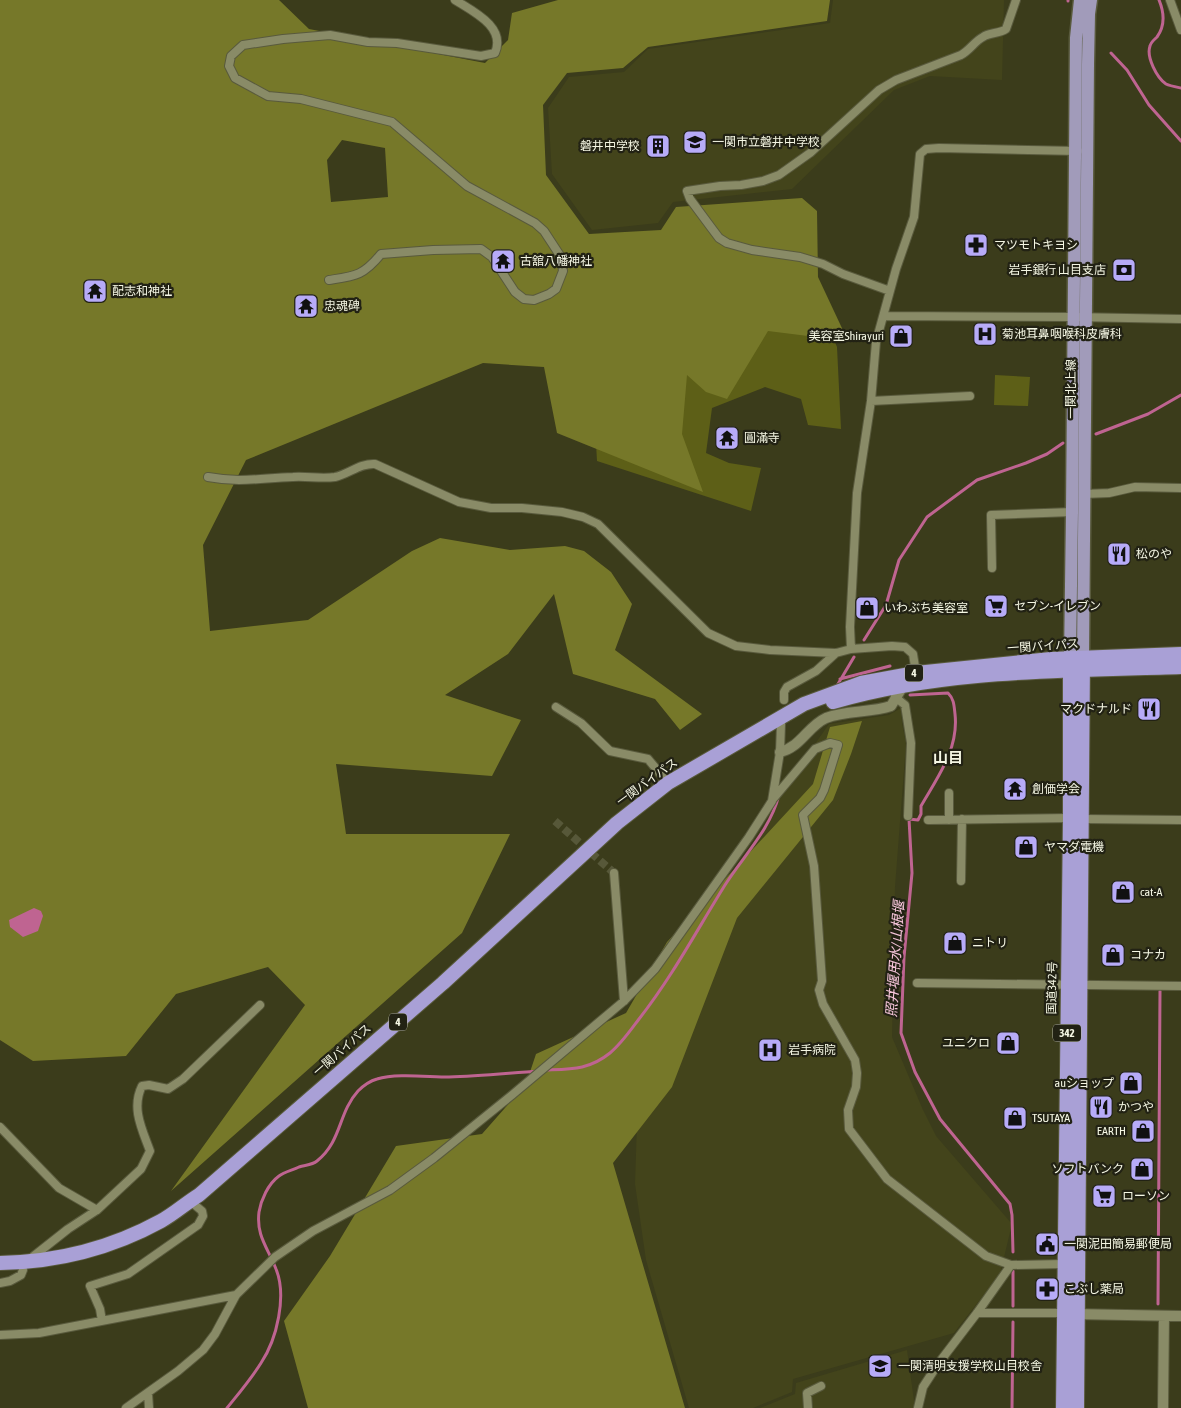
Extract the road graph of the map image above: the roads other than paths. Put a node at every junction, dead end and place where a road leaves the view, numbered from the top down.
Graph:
1 (455, 0) edge
2 (1016, 0) edge
3 (1080, 0) edge
4 (1092, 0) edge
5 (1170, 0) edge
6 (1181, 30) edge
7 (1081, 151) junction
8 (328, 280) dead end
9 (890, 291) junction
10 (884, 316) junction
11 (1079, 317) junction
12 (1181, 319) edge
13 (970, 396) dead end
14 (871, 402) junction
15 (208, 477) dead end
16 (1181, 488) edge
17 (1084, 494) junction
18 (1072, 512) junction
19 (992, 568) dead end
20 (851, 649) junction
21 (836, 653) junction
22 (1181, 654) edge
23 (1077, 664) junction
24 (1181, 666) edge
25 (916, 673) junction
26 (899, 691) junction
27 (784, 700) dead end
28 (556, 708) dead end
29 (775, 724) junction
30 (780, 752) junction
31 (668, 783) junction
32 (949, 793) dead end
33 (772, 801) junction
34 (908, 816) dead end
35 (1077, 818) junction
36 (962, 819) junction
37 (928, 820) dead end
38 (949, 820) junction
39 (1181, 820) edge
40 (614, 873) tunnel mouth
41 (961, 881) dead end
42 (917, 983) dead end
43 (1074, 986) junction
44 (1181, 986) edge
45 (624, 1001) junction
46 (260, 1005) dead end
47 (0, 1127) edge
48 (190, 1201) junction
49 (97, 1210) junction
50 (24, 1262) junction
51 (0, 1263) edge
52 (1064, 1264) junction
53 (1011, 1265) junction
54 (0, 1282) edge
55 (236, 1295) junction
56 (977, 1313) junction
57 (1070, 1314) junction
58 (1164, 1316) junction
59 (1181, 1316) edge
60 (102, 1321) junction
61 (0, 1335) edge
62 (821, 1386) dead end
63 (148, 1392) junction
64 (126, 1408) edge
65 (149, 1408) edge
66 (808, 1408) edge
67 (918, 1408) edge
68 (1063, 1408) edge
69 (1076, 1408) edge
70 (1163, 1408) edge

1 - 8 street
2 - 9 street
3 - 7 main road, 一関北上線
4 - 7 main road, 一関北上線
5 - 6 street
7 - 9 street
7 - 11 main road, 一関北上線
9 - 10 street
10 - 11 street
10 - 14 street
11 - 12 street
11 - 17 main road, 一関北上線
11 - 18 main road, 一関北上線
13 - 14 street
14 - 20 street
15 - 21 street
16 - 17 street
17 - 23 main road, 一関北上線
18 - 19 street
18 - 23 main road, 一関北上線
20 - 21 street
20 - 25 street
21 - 27 street
22 - 23 highway, 一関バイパス / 4
23 - 24 highway, 一関バイパス / 4
23 - 25 highway, 一関バイパス / 4
23 - 26 highway, 一関バイパス / 4
23 - 35 highway, 国道342号 / 342
25 - 29 highway, 一関バイパス / 4
26 - 29 highway, 一関バイパス / 4
26 - 30 street
26 - 34 street
28 - 31 street
29 - 30 street
29 - 31 highway, 一関バイパス / 4
30 - 33 street
31 - 48 highway, 一関バイパス / 4
32 - 38 street
33 - 45 street
33 - 53 street
35 - 36 street
35 - 39 street
35 - 43 highway, 国道342号 / 342
36 - 38 street
36 - 41 street
37 - 38 street
40 - 45 street
42 - 43 street
43 - 44 street
43 - 52 highway, 国道342号 / 342
43 - 57 highway, 国道342号 / 342
45 - 55 street
46 - 49 street
47 - 49 street
48 - 50 highway, 一関バイパス / 4
48 - 60 street
49 - 50 street
50 - 51 highway, 一関バイパス / 4
50 - 54 street
52 - 53 street
52 - 57 highway, 国道342号 / 342
53 - 56 street
55 - 60 street
55 - 63 street
56 - 57 street
56 - 67 street
57 - 58 street
57 - 68 highway, 国道342号 / 342
57 - 69 highway, 国道342号 / 342
58 - 59 street
58 - 70 street
60 - 61 street
62 - 66 street
63 - 64 street
63 - 65 street

